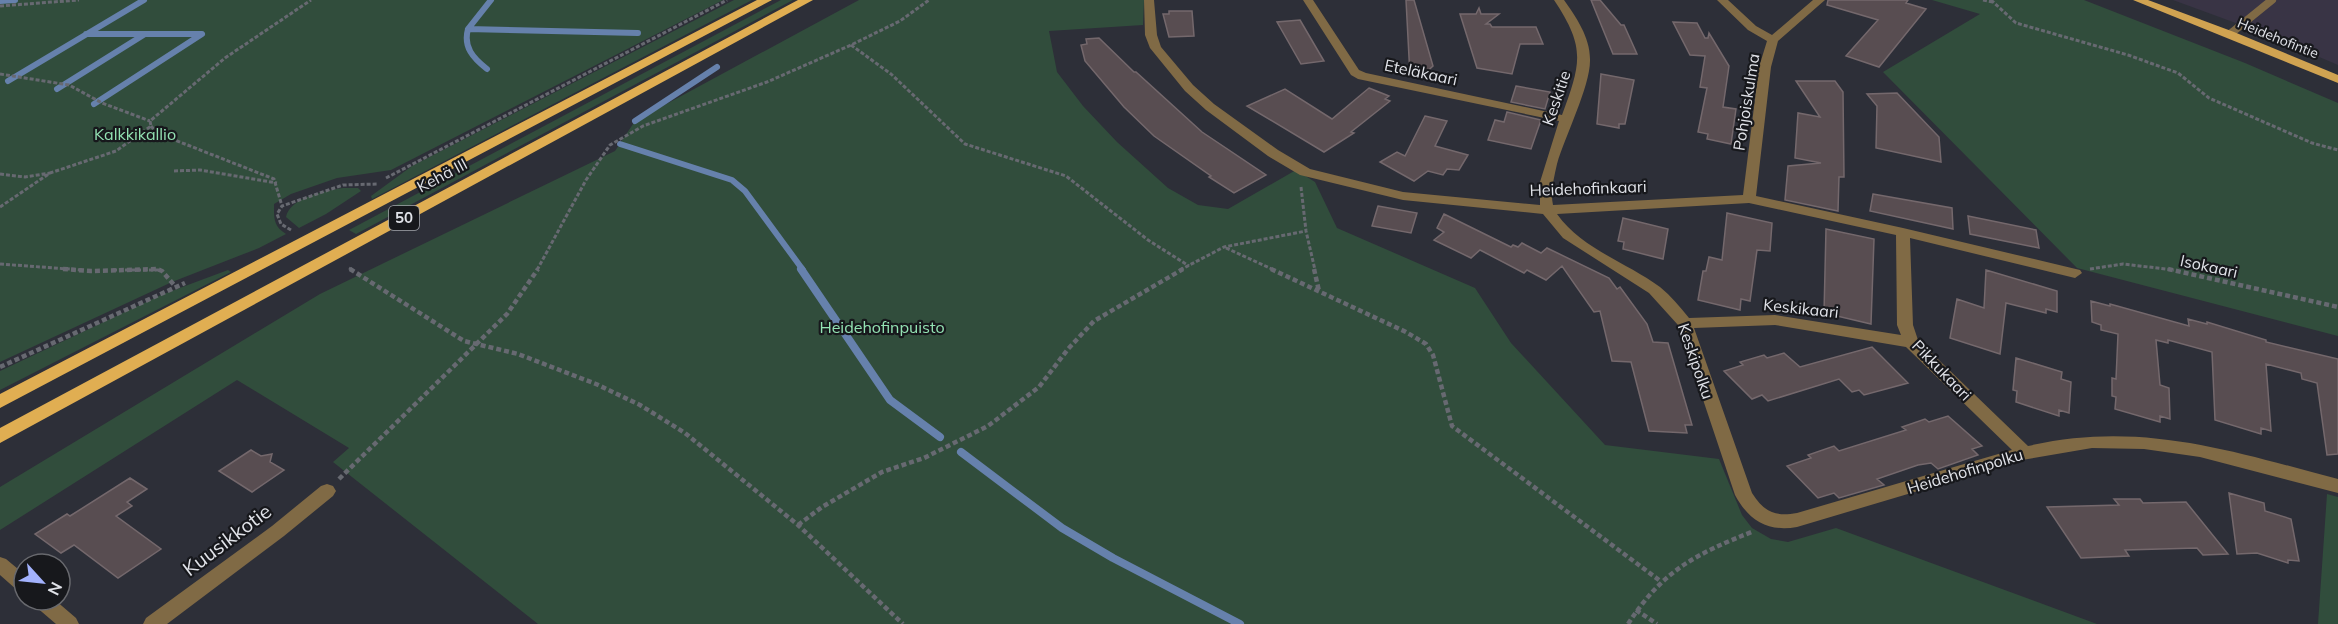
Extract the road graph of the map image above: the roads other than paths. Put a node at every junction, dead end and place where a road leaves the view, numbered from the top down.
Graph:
1 (766, 0) edge
2 (807, 0) edge
3 (1149, 0) edge
4 (1308, 0) edge
5 (1558, 0) edge
6 (1722, 0) edge
7 (1820, 0) edge
8 (2139, 0) edge
9 (2272, 0) edge
10 (2230, 34) junction
11 (1773, 40) junction
12 (2338, 79) edge
13 (1565, 119) junction
14 (1749, 199) junction
15 (1547, 210) junction
16 (1903, 232) junction
17 (2075, 273) road end
18 (1685, 323) junction
19 (1911, 342) junction
20 (0, 402) edge
21 (0, 436) edge
22 (2024, 452) junction
23 (2338, 486) edge
24 (327, 491) road end
25 (1773, 523) joint
26 (0, 564) edge
27 (12, 574) edge
28 (56, 612) edge
29 (69, 624) edge
30 (153, 624) edge

1 - 20 highway, Kehä III / 50
2 - 21 highway, Kehä III / 50
3 - 15 street, Heidehofinkaari
4 - 13 street, Eteläkaari
5 - 13 street, Keskitie
6 - 11 street, Pohjoiskulma
7 - 11 street
8 - 10 main road, Heidehofintie
9 - 10 lane
10 - 12 main road, Heidehofintie
11 - 14 street, Pohjoiskulma
13 - 15 street, Keskitie
14 - 15 street, Heidehofinkaari
14 - 16 street, Heidehofinkaari
15 - 18 street, Keskipolku
16 - 17 street, Heidehofinkaari
16 - 19 street, Pikkukaari
18 - 19 street, Keskikaari
18 - 25 street, Keskipolku
19 - 22 street, Pikkukaari
22 - 23 street, Heidehofinpolku
22 - 25 street, Heidehofinpolku
24 - 30 street, Kuusikkotie
26 - 27 street
28 - 29 street

